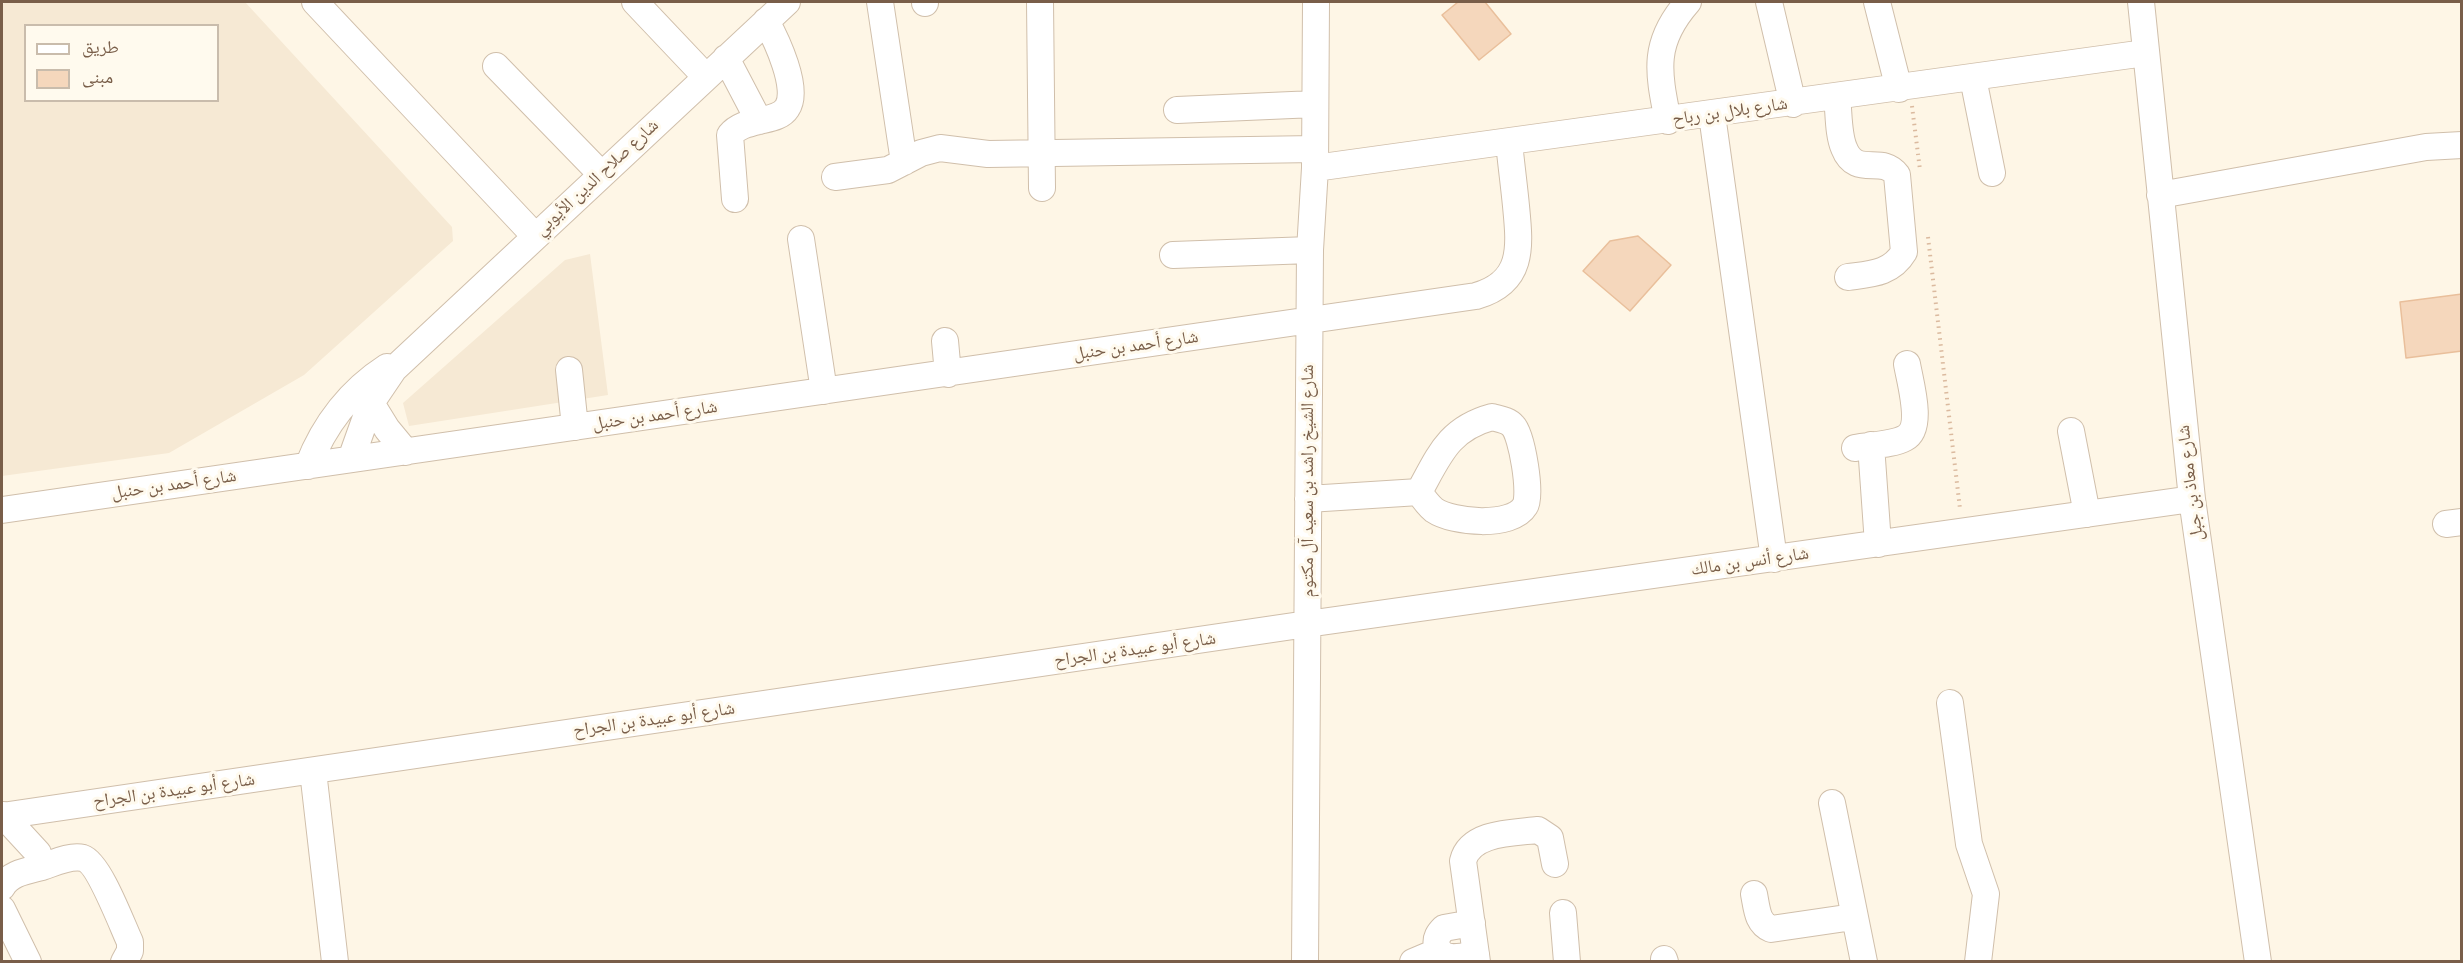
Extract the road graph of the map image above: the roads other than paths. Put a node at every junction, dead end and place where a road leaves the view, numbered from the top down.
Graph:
1 (315, 2) edge
2 (635, 2) edge
3 (787, 2) edge
4 (880, 2) edge
5 (1040, 2) edge
6 (1316, 2) edge
7 (1688, 2) edge
8 (1768, 2) edge
9 (1877, 2) edge
10 (2141, 2) edge
11 (766, 21) junction
12 (2145, 53) junction
13 (726, 58) junction
14 (496, 66) dead end
15 (706, 76) junction
16 (1973, 78) junction
17 (1905, 88) junction
18 (1837, 97) junction
19 (1315, 104) junction
20 (1793, 104) junction
21 (1177, 110) dead end
22 (1712, 115) junction
23 (759, 121) junction
24 (1668, 121) junction
25 (1509, 142) junction
26 (2462, 145) edge
27 (1042, 152) junction
28 (1315, 159) junction
29 (904, 162) junction
30 (1992, 173) dead end
31 (601, 174) junction
32 (835, 177) dead end
33 (1042, 188) dead end
34 (2160, 195) junction
35 (735, 200) dead end
36 (535, 236) junction
37 (801, 239) dead end
38 (1310, 250) junction
39 (1173, 255) dead end
40 (1848, 278) dead end
41 (1309, 321) junction
42 (945, 341) dead end
43 (408, 354) junction
44 (1907, 364) dead end
45 (569, 370) dead end
46 (948, 374) junction
47 (824, 392) junction
48 (372, 403) junction
49 (575, 427) junction
50 (2071, 431) dead end
51 (406, 452) junction
52 (351, 459) junction
53 (308, 466) junction
54 (1419, 492) junction
55 (1308, 499) junction
56 (2192, 499) junction
57 (2, 510) edge
58 (2088, 514) junction
59 (1878, 544) junction
60 (1774, 559) junction
61 (1307, 624) junction
62 (1950, 703) dead end
63 (313, 771) junction
64 (1832, 803) dead end
65 (52, 809) junction
66 (2, 816) edge
67 (40, 860) junction
68 (1555, 864) dead end
69 (2, 887) edge
70 (1754, 894) dead end
71 (2, 909) edge
72 (1563, 913) dead end
73 (1853, 917) junction
74 (1472, 923) junction
75 (1439, 951) junction
76 (1477, 958) edge
77 (28, 962) edge
78 (124, 962) edge
79 (335, 962) edge
80 (1305, 962) edge
81 (1413, 962) edge
82 (1567, 962) edge
83 (1864, 962) edge
84 (1978, 962) edge
85 (2258, 962) edge

1 - 36 street
2 - 15 street
3 - 11 street, شارع صلاح الدين الأيوبي
4 - 29 street
5 - 27 street
6 - 19 street, شارع الشيخ راشد بن سعيد آل مكتوم
7 - 24 street
8 - 20 street
9 - 17 street
10 - 12 street, شارع معاذ بن جبل
11 - 13 street, شارع صلاح الدين الأيوبي
11 - 23 street
12 - 16 street, شارع بلال بن رباح
12 - 34 street, شارع معاذ بن جبل
13 - 15 street, شارع صلاح الدين الأيوبي
13 - 23 street
14 - 31 street
15 - 31 street, شارع صلاح الدين الأيوبي
16 - 17 street, شارع بلال بن رباح
16 - 30 street
17 - 18 street, شارع بلال بن رباح
18 - 20 street, شارع بلال بن رباح
18 - 40 street
19 - 21 street
19 - 28 street, شارع الشيخ راشد بن سعيد آل مكتوم
20 - 22 street, شارع بلال بن رباح
22 - 24 street, شارع بلال بن رباح
22 - 60 street
23 - 35 street
24 - 25 street, شارع بلال بن رباح
25 - 28 street, شارع بلال بن رباح
25 - 41 street, شارع أحمد بن حنبل
26 - 34 street
27 - 28 street, شارع بلال بن رباح
27 - 29 street, شارع بلال بن رباح
27 - 33 street
28 - 38 street, شارع الشيخ راشد بن سعيد آل مكتوم
29 - 32 street, شارع بلال بن رباح
31 - 36 street, شارع صلاح الدين الأيوبي
34 - 56 street, شارع معاذ بن جبل
36 - 43 street, شارع صلاح الدين الأيوبي
37 - 47 street
38 - 39 street
38 - 41 street, شارع الشيخ راشد بن سعيد آل مكتوم
41 - 46 street, شارع أحمد بن حنبل
41 - 55 street, شارع الشيخ راشد بن سعيد آل مكتوم
42 - 46 street
43 - 48 street, شارع صلاح الدين الأيوبي
43 - 53 street, شارع صلاح الدين الأيوبي
44 - 59 street
45 - 49 street
46 - 47 street, شارع أحمد بن حنبل
47 - 49 street, شارع أحمد بن حنبل
48 - 51 street
48 - 52 street, شارع صلاح الدين الأيوبي
49 - 51 street, شارع أحمد بن حنبل
50 - 58 street
51 - 52 street, شارع أحمد بن حنبل
52 - 53 street, شارع أحمد بن حنبل
53 - 57 street, شارع أحمد بن حنبل
54 - 54 street
54 - 55 street
55 - 61 street, شارع الشيخ راشد بن سعيد آل مكتوم
56 - 58 street, شارع أنس بن مالك
56 - 85 street, شارع معاذ بن جبل
58 - 59 street, شارع أنس بن مالك
59 - 60 street, شارع أنس بن مالك
60 - 61 street, شارع أنس بن مالك
61 - 63 street, شارع أبو عبيدة بن الجراح
61 - 80 street, شارع الشيخ راشد بن سعيد آل مكتوم
62 - 84 street
63 - 65 street, شارع أبو عبيدة بن الجراح
63 - 79 street
64 - 73 street
65 - 66 street, شارع أبو عبيدة بن الجراح
65 - 67 street
66 - 67 street
67 - 69 street
67 - 78 street
68 - 74 street
70 - 73 street
71 - 77 street
72 - 82 street
73 - 83 street
74 - 75 street
74 - 76 street
75 - 76 street
75 - 81 street

